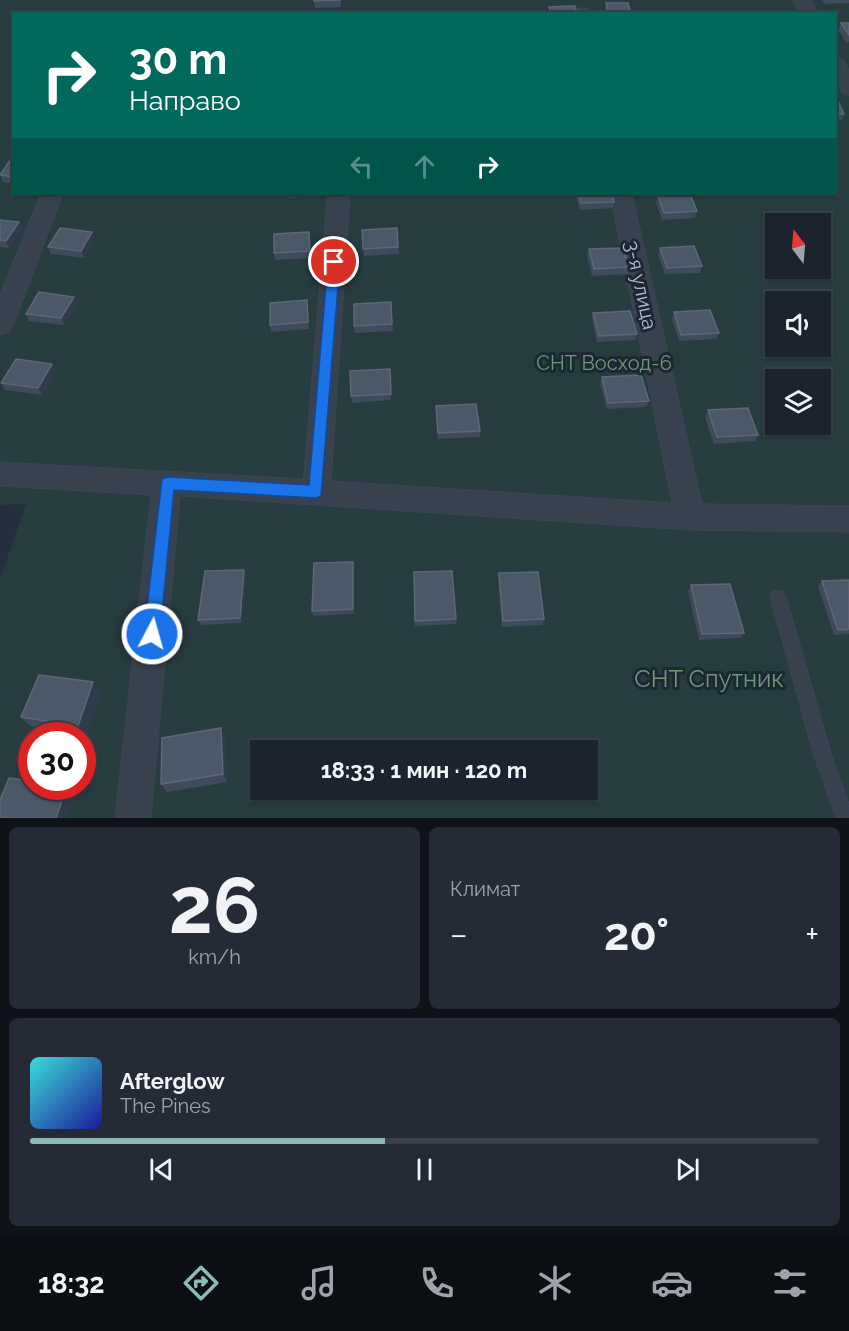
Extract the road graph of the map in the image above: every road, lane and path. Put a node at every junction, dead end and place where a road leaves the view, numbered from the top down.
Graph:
1 (837, 65) edge
2 (849, 89) edge
3 (52, 195) edge
4 (339, 195) edge
5 (621, 195) edge
6 (0, 326) edge
7 (0, 474) edge
8 (167, 483) junction
9 (316, 492) junction
10 (690, 517) junction
11 (849, 519) edge
12 (778, 597) dead end
13 (133, 818) edge
14 (845, 818) edge

1 - 2 street
3 - 6 street
4 - 9 street
5 - 10 street, 3-я улица
7 - 8 street
8 - 9 street
8 - 13 street
9 - 10 street
10 - 11 street
12 - 14 lane

